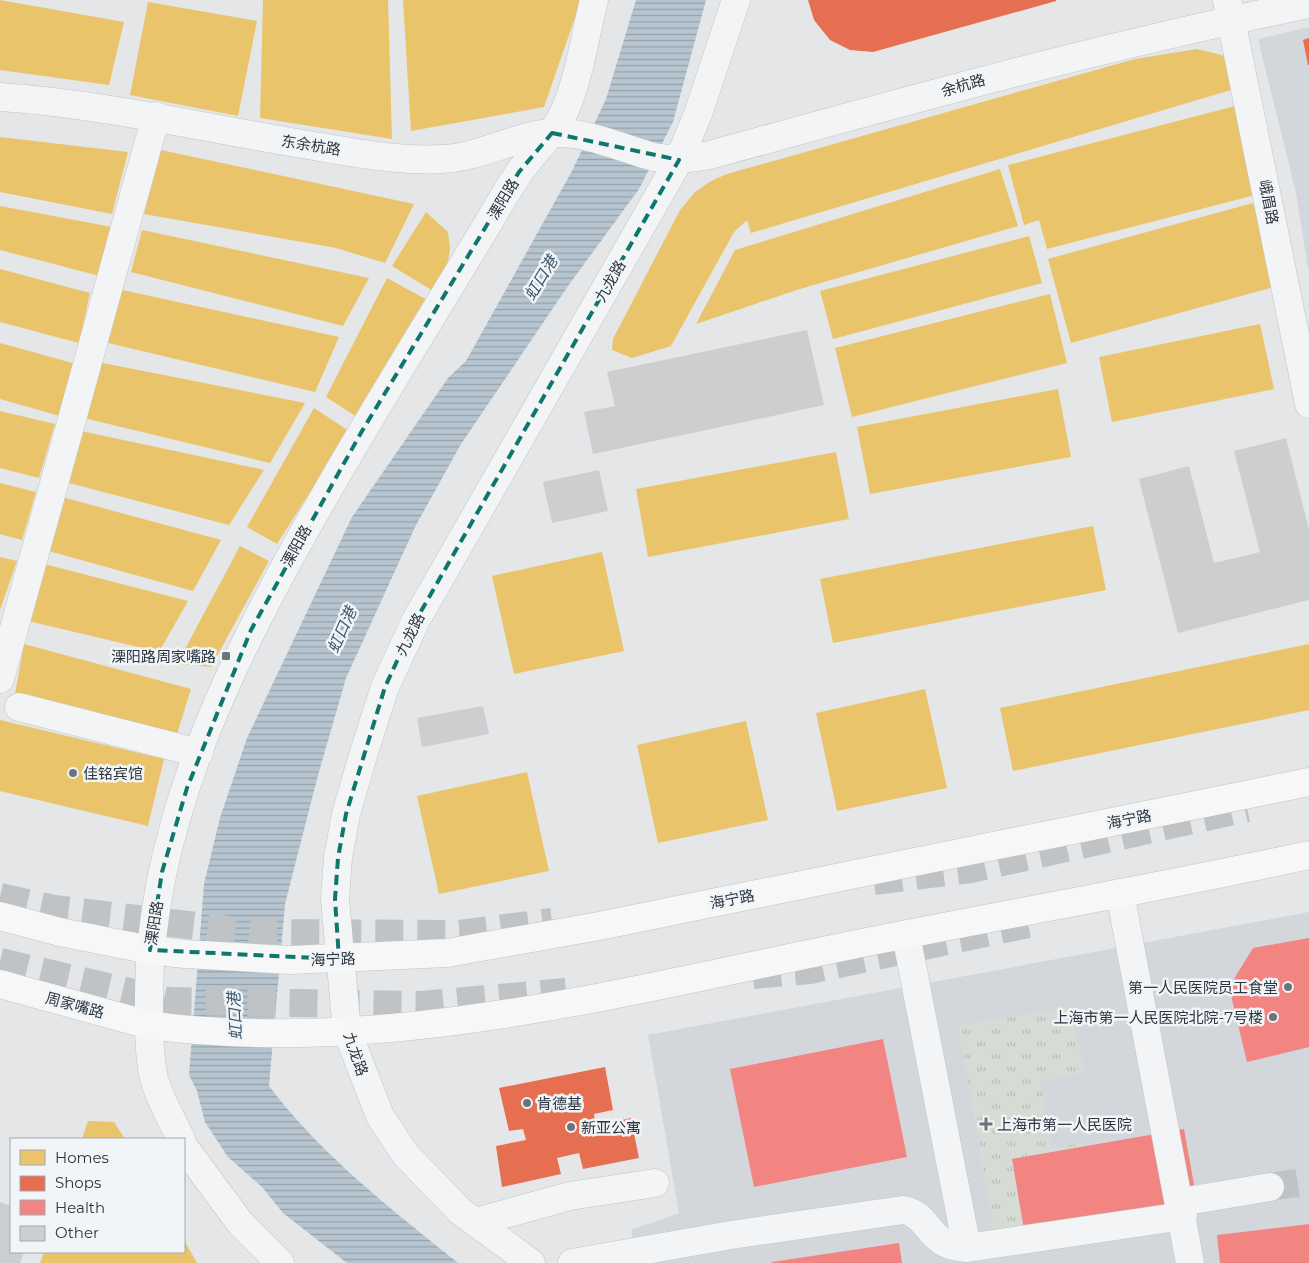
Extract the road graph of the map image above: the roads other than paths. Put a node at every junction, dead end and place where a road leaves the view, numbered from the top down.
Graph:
1 (594, 0) edge
2 (736, 0) edge
3 (1309, 4) edge
4 (1229, 10) edge
5 (0, 97) edge
6 (156, 116) junction
7 (552, 133) junction
8 (619, 146) joint
9 (667, 158) junction
10 (1303, 345) edge
11 (1309, 404) edge
12 (0, 679) edge
13 (19, 707) dead end
14 (199, 753) junction
15 (1309, 782) edge
16 (1309, 855) edge
17 (1120, 893) junction
18 (0, 916) edge
19 (906, 935) junction
20 (150, 950) junction
21 (339, 959) junction
22 (0, 984) edge
23 (161, 1027) junction
24 (346, 1031) junction
25 (180, 1138) edge
26 (185, 1147) edge
27 (655, 1183) dead end
28 (1270, 1187) tunnel mouth
29 (1182, 1209) junction
30 (476, 1222) junction
31 (967, 1248) junction
32 (280, 1263) edge
33 (531, 1263) edge
34 (572, 1263) edge
35 (1190, 1263) edge

1 - 7 street, 溧阳路
2 - 9 street, 九龙路
3 - 4 street, 余杭路
4 - 9 street, 余杭路
4 - 10 street, 峨眉路
5 - 6 street, 东余杭路
6 - 7 street, 东余杭路
6 - 12 street
7 - 8 street, 东余杭路
7 - 14 street, 溧阳路
8 - 9 street, 余杭路
9 - 21 street, 九龙路
10 - 11 street, 峨眉路
13 - 14 street
14 - 20 street, 溧阳路
15 - 21 main road, 海宁路
16 - 17 main road
17 - 19 main road
17 - 29 street
18 - 20 main road
19 - 24 main road
19 - 31 street
20 - 21 main road, 海宁路
20 - 23 street, 溧阳路
21 - 24 street, 九龙路
22 - 23 main road, 周家嘴路
23 - 24 main road
23 - 25 street, 溧阳路
24 - 30 street, 九龙路
26 - 32 street
27 - 30 street
28 - 29 street
29 - 31 street
29 - 35 street
30 - 33 street, 九龙路
31 - 34 street

